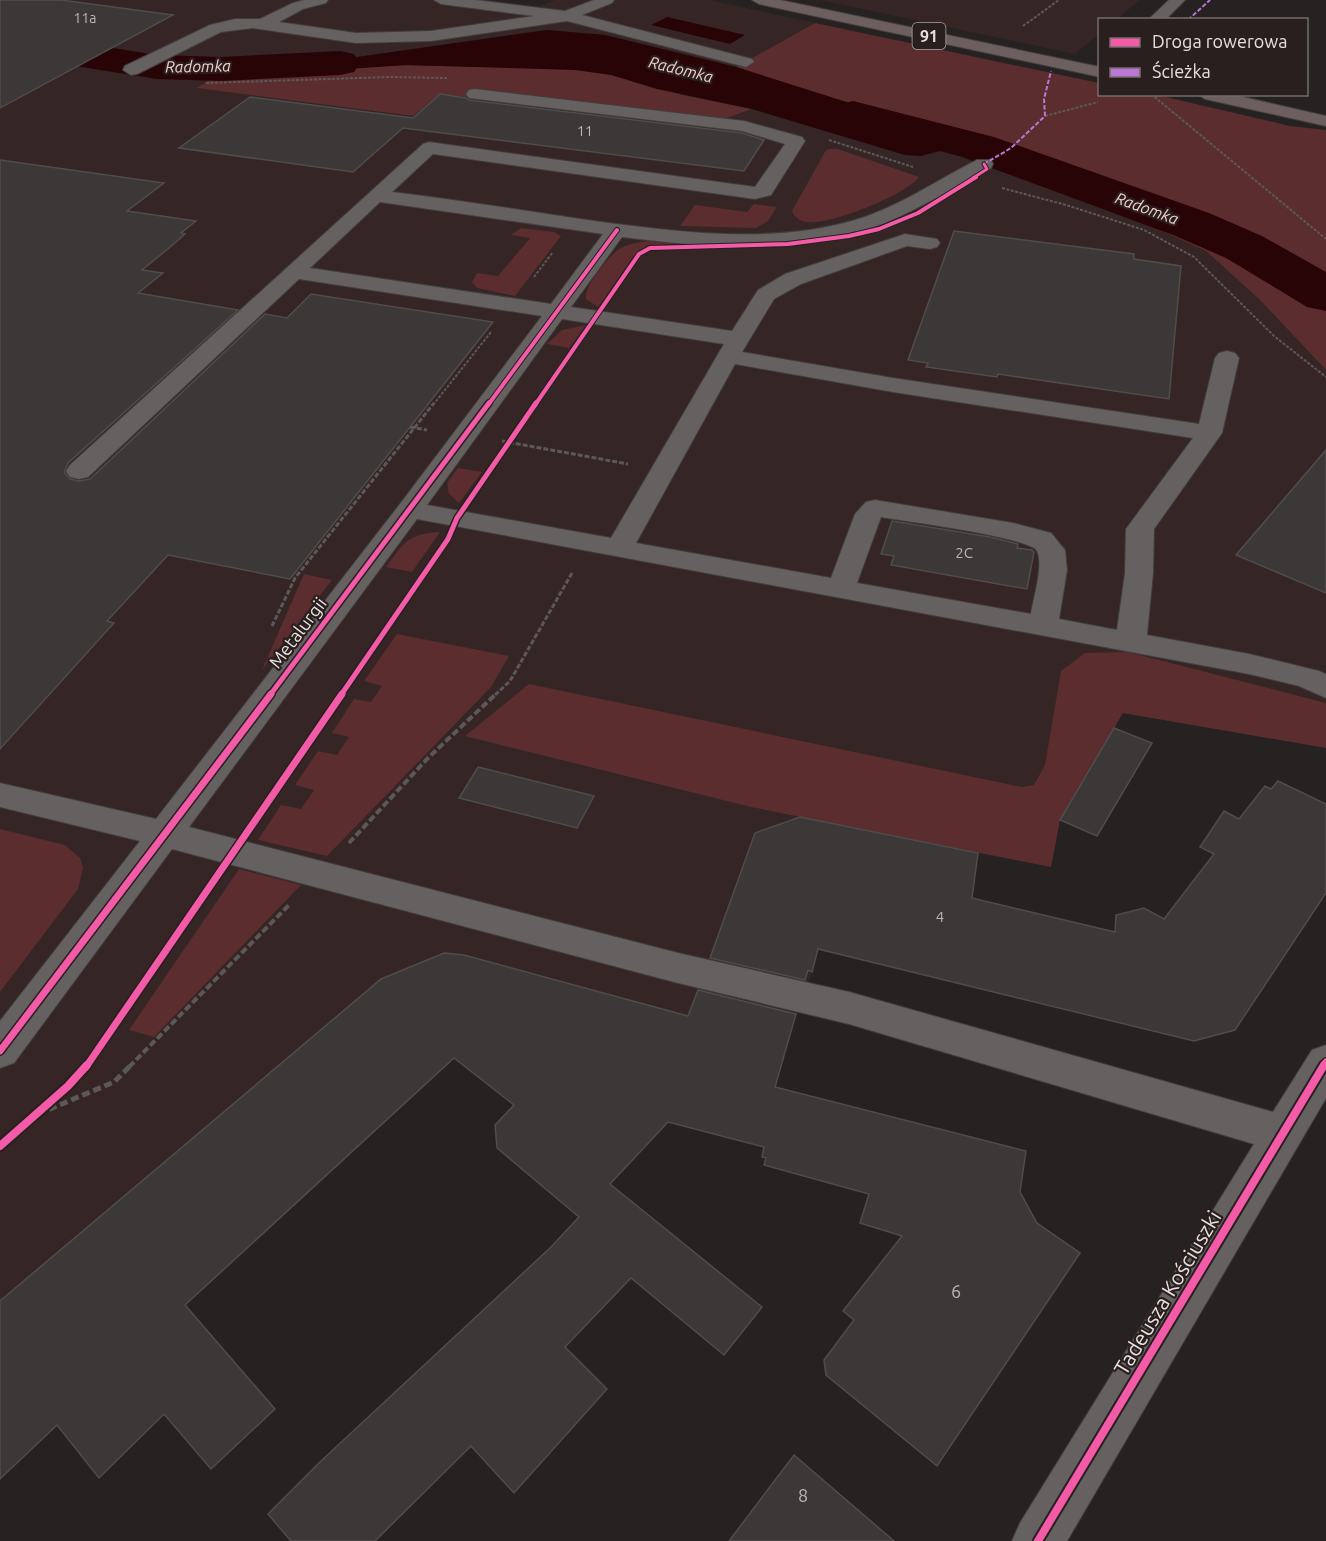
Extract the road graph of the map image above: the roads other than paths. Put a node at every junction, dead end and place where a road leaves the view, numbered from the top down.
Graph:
1 (321, 0) edge
2 (441, 0) edge
3 (607, 0) edge
4 (759, 0) edge
5 (1178, 0) edge
6 (567, 16) junction
7 (1157, 18) edge
8 (261, 25) junction
9 (746, 62) dead end
10 (131, 70) dead end
11 (1098, 70) edge
12 (475, 93) dead end
13 (1214, 96) edge
14 (1326, 121) edge
15 (984, 164) road end
16 (376, 196) junction
17 (617, 230) junction
18 (930, 243) dead end
19 (294, 272) junction
20 (557, 311) junction
21 (733, 348) junction
22 (1227, 358) dead end
23 (1209, 433) junction
24 (79, 471) dead end
25 (410, 510) junction
26 (620, 549) junction
27 (841, 589) junction
28 (1043, 627) junction
29 (1131, 641) junction
30 (1326, 687) edge
31 (0, 795) edge
32 (165, 834) junction
33 (0, 1051) edge
34 (1326, 1062) edge
35 (1284, 1134) junction
36 (1038, 1541) edge

1 - 8 street
2 - 6 street
3 - 6 street
4 - 11 main road, 91
5 - 7 street
6 - 8 street
6 - 9 street
8 - 10 street
12 - 16 street
13 - 14 main road
15 - 17 street
16 - 17 street
16 - 19 street
17 - 20 street, Metalurgii
18 - 21 street
19 - 20 street
19 - 24 street
20 - 21 street
20 - 25 street, Metalurgii
21 - 23 street
21 - 26 street
22 - 23 street
23 - 29 street
25 - 26 street
25 - 32 street, Metalurgii
26 - 27 street
27 - 28 street
27 - 28 street
28 - 29 street
29 - 30 street
31 - 32 street
32 - 33 street, Metalurgii
32 - 35 street
34 - 35 street, Tadeusza Kościuszki
35 - 36 street, Tadeusza Kościuszki

